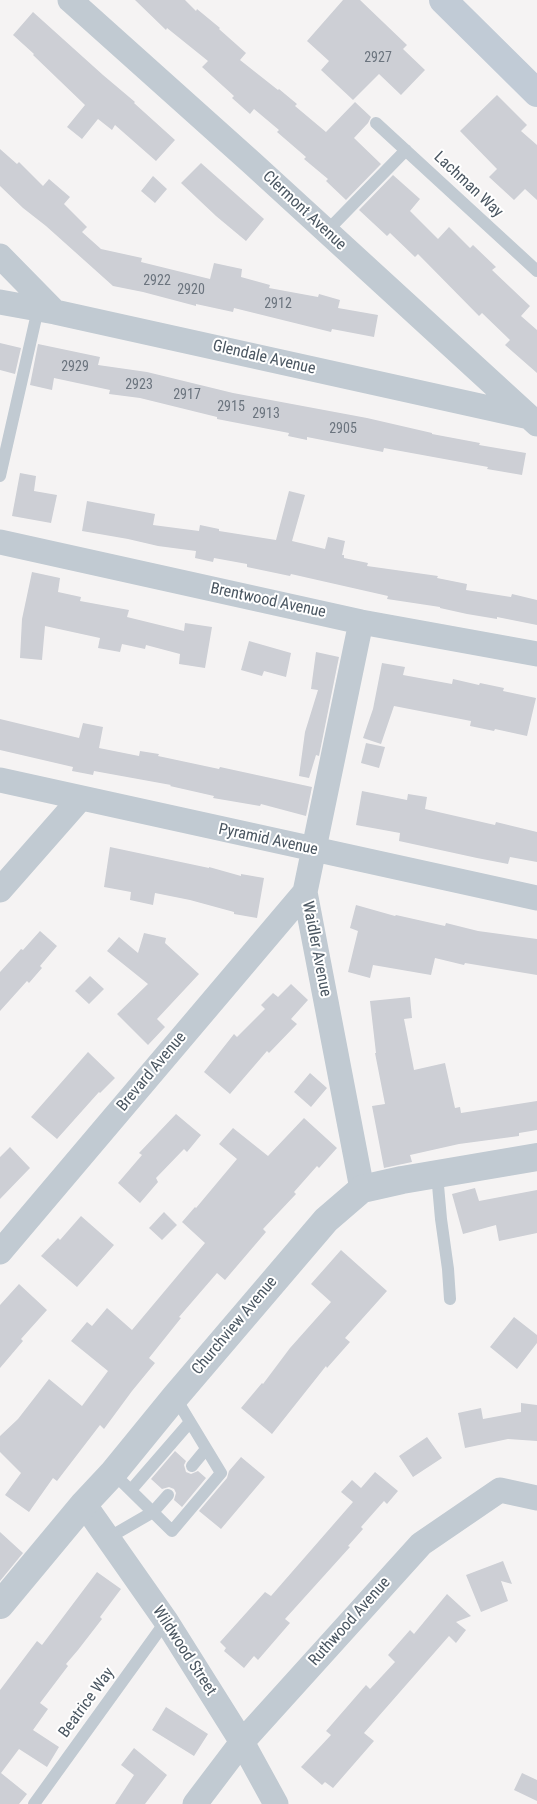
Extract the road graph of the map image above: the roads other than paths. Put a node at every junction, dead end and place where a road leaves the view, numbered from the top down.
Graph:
1 (70, 0) edge
2 (443, 0) edge
3 (536, 91) edge
4 (376, 123) dead end
5 (406, 150) junction
6 (326, 232) junction
7 (0, 256) edge
8 (537, 271) edge
9 (0, 302) edge
10 (47, 311) junction
11 (532, 421) edge
12 (0, 476) edge
13 (0, 542) edge
14 (362, 622) junction
15 (537, 654) edge
16 (0, 780) edge
17 (80, 799) junction
18 (314, 850) junction
19 (0, 890) edge
20 (305, 892) junction
21 (537, 898) edge
22 (537, 1157) edge
23 (437, 1174) junction
24 (362, 1189) junction
25 (0, 1252) edge
26 (450, 1299) dead end
27 (175, 1397) junction
28 (190, 1422) junction
29 (206, 1449) junction
30 (192, 1466) dead end
31 (122, 1482) junction
32 (168, 1494) dead end
33 (537, 1498) edge
34 (84, 1504) junction
35 (153, 1512) junction
36 (108, 1538) junction
37 (0, 1605) edge
38 (166, 1621) junction
39 (242, 1742) junction
40 (34, 1804) edge
41 (195, 1804) edge
42 (276, 1804) edge

1 - 6 street, Clermont Avenue
2 - 3 main road
4 - 5 lane, Lachman Way
5 - 6 lane
5 - 8 lane, Lachman Way
6 - 11 street, Clermont Avenue
7 - 10 street
9 - 10 street, Glendale Avenue
10 - 11 street, Glendale Avenue
10 - 12 lane
13 - 14 street, Brentwood Avenue
14 - 15 street, Brentwood Avenue
14 - 18 street, Waidler Avenue
16 - 17 street, Pyramid Avenue
17 - 18 street, Pyramid Avenue
17 - 19 street
18 - 20 street, Waidler Avenue
18 - 21 street, Pyramid Avenue
20 - 24 street, Waidler Avenue
20 - 25 street, Brevard Avenue
22 - 23 street, Churchview Avenue
23 - 24 street, Churchview Avenue
23 - 26 lane
24 - 27 street, Churchview Avenue
27 - 28 lane
27 - 31 street, Churchview Avenue
28 - 29 lane
28 - 31 lane
29 - 30 lane
29 - 35 lane
31 - 34 street, Churchview Avenue
31 - 35 lane
32 - 35 lane
33 - 39 street, Ruthwood Avenue
34 - 36 street, Wildwood Street
34 - 37 street, Churchview Avenue
35 - 36 lane
36 - 38 street, Wildwood Street
38 - 39 street, Wildwood Street
38 - 40 lane, Beatrice Way
39 - 41 street, Ruthwood Avenue
39 - 42 street, Wildwood Street

